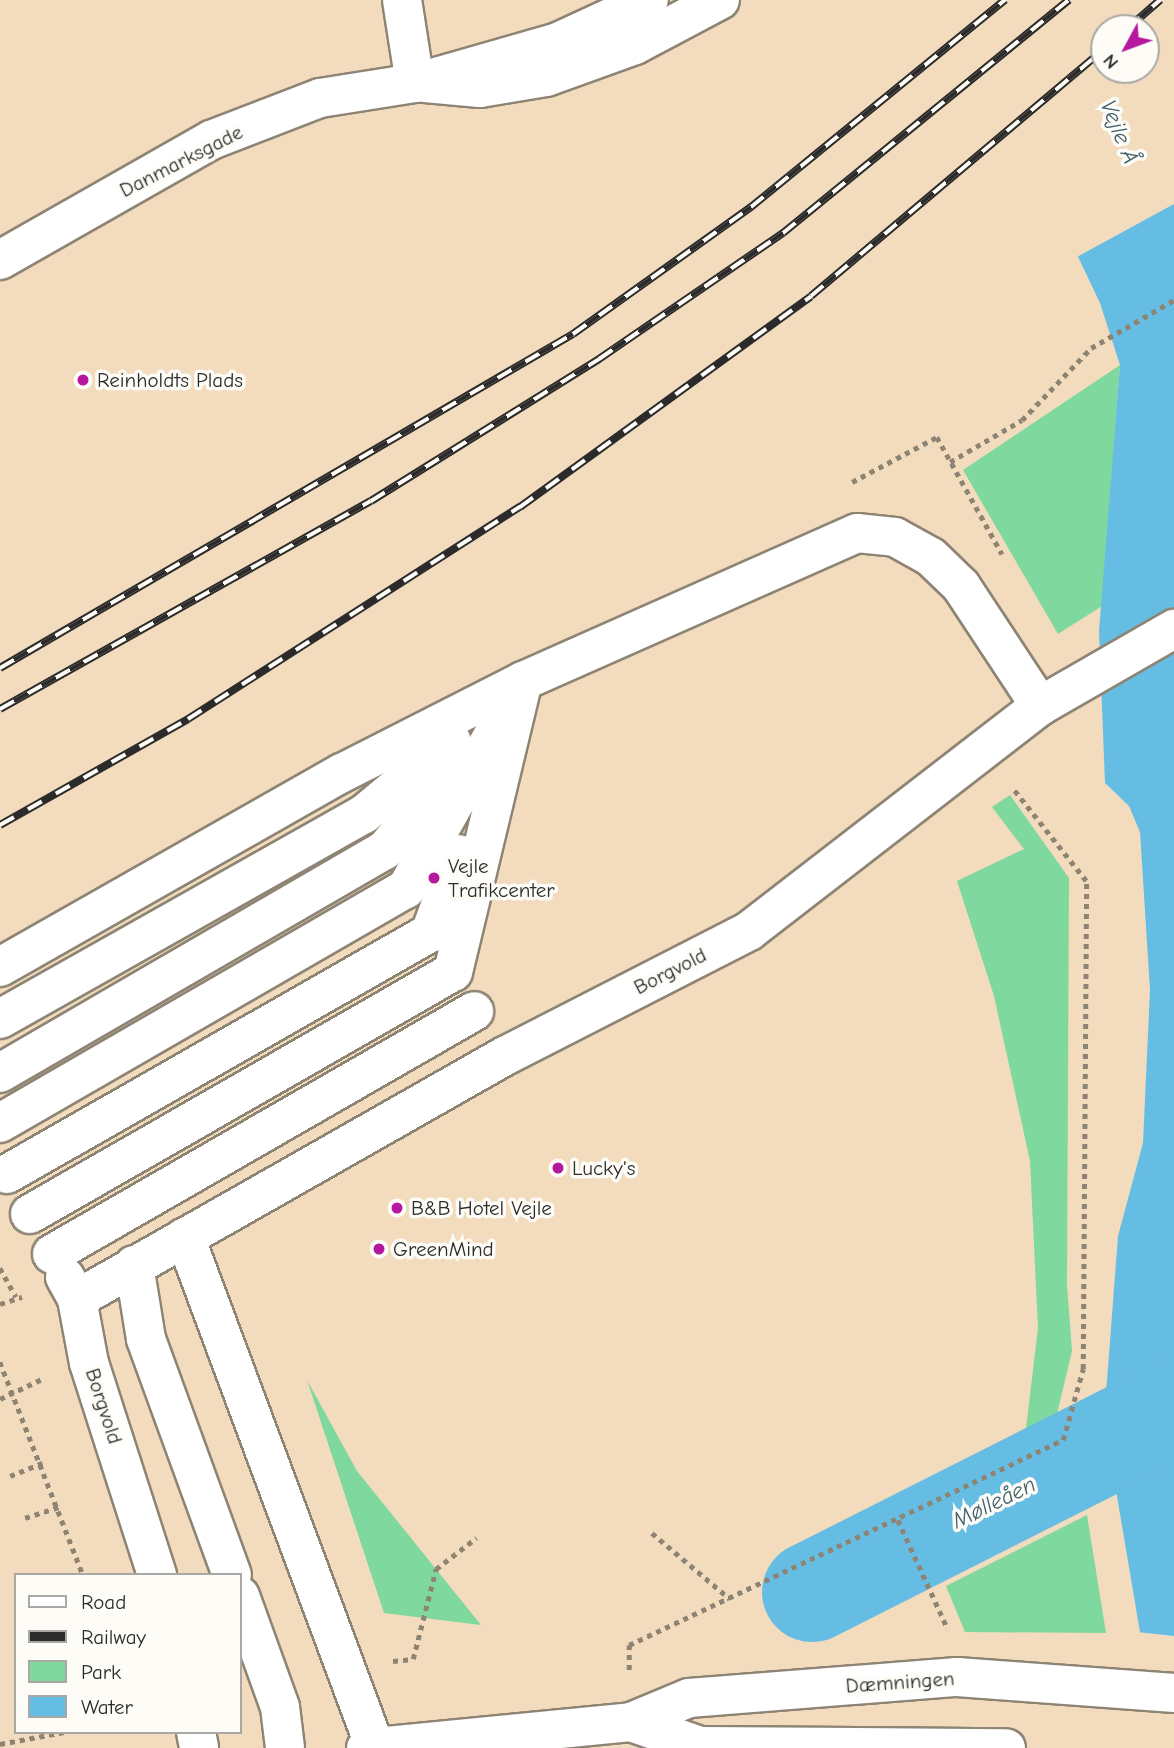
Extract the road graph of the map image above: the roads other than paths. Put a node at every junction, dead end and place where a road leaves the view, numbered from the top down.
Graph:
1 (402, 0) edge
2 (649, 0) edge
3 (720, 0) edge
4 (415, 83) junction
5 (0, 260) edge
6 (1174, 629) edge
7 (523, 681) junction
8 (1040, 706) junction
9 (342, 773) junction
10 (364, 814) junction
11 (385, 850) junction
12 (406, 889) junction
13 (430, 933) junction
14 (0, 967) edge
15 (453, 972) junction
16 (474, 1011) junction
17 (0, 1019) edge
18 (505, 1056) junction
19 (0, 1073) edge
20 (0, 1123) edge
21 (4, 1167) edge
22 (30, 1214) junction
23 (185, 1237) junction
24 (52, 1254) junction
25 (134, 1265) junction
26 (77, 1299) junction
27 (156, 1573) edge
28 (231, 1573) edge
29 (242, 1602) edge
30 (1161, 1691) edge
31 (631, 1722) junction
32 (808, 1747) edge
33 (285, 1748) edge
34 (371, 1748) edge
35 (1006, 1748) edge

1 - 4 street
2 - 4 street, Danmarksgade
3 - 4 street, Danmarksgade
4 - 5 street, Danmarksgade
6 - 8 street, Borgvold
7 - 8 street
7 - 9 street
7 - 10 street
7 - 11 street
7 - 12 street
7 - 13 street
7 - 15 street
7 - 16 street
8 - 18 street, Borgvold
9 - 10 street
9 - 14 street
10 - 11 street
10 - 17 street
11 - 12 street
11 - 19 street
12 - 13 street
12 - 20 street
13 - 15 street
13 - 21 street
15 - 16 street
15 - 22 street
16 - 18 street
16 - 24 street
18 - 23 street, Borgvold
21 - 22 street
22 - 24 street
23 - 25 street, Borgvold
23 - 34 street
24 - 26 street
25 - 26 street, Borgvold
25 - 28 street
26 - 27 street, Borgvold
29 - 33 street
30 - 31 street, Dæmningen
31 - 32 street, Dæmningen
31 - 34 street, Dæmningen
32 - 35 street, Dæmningen

